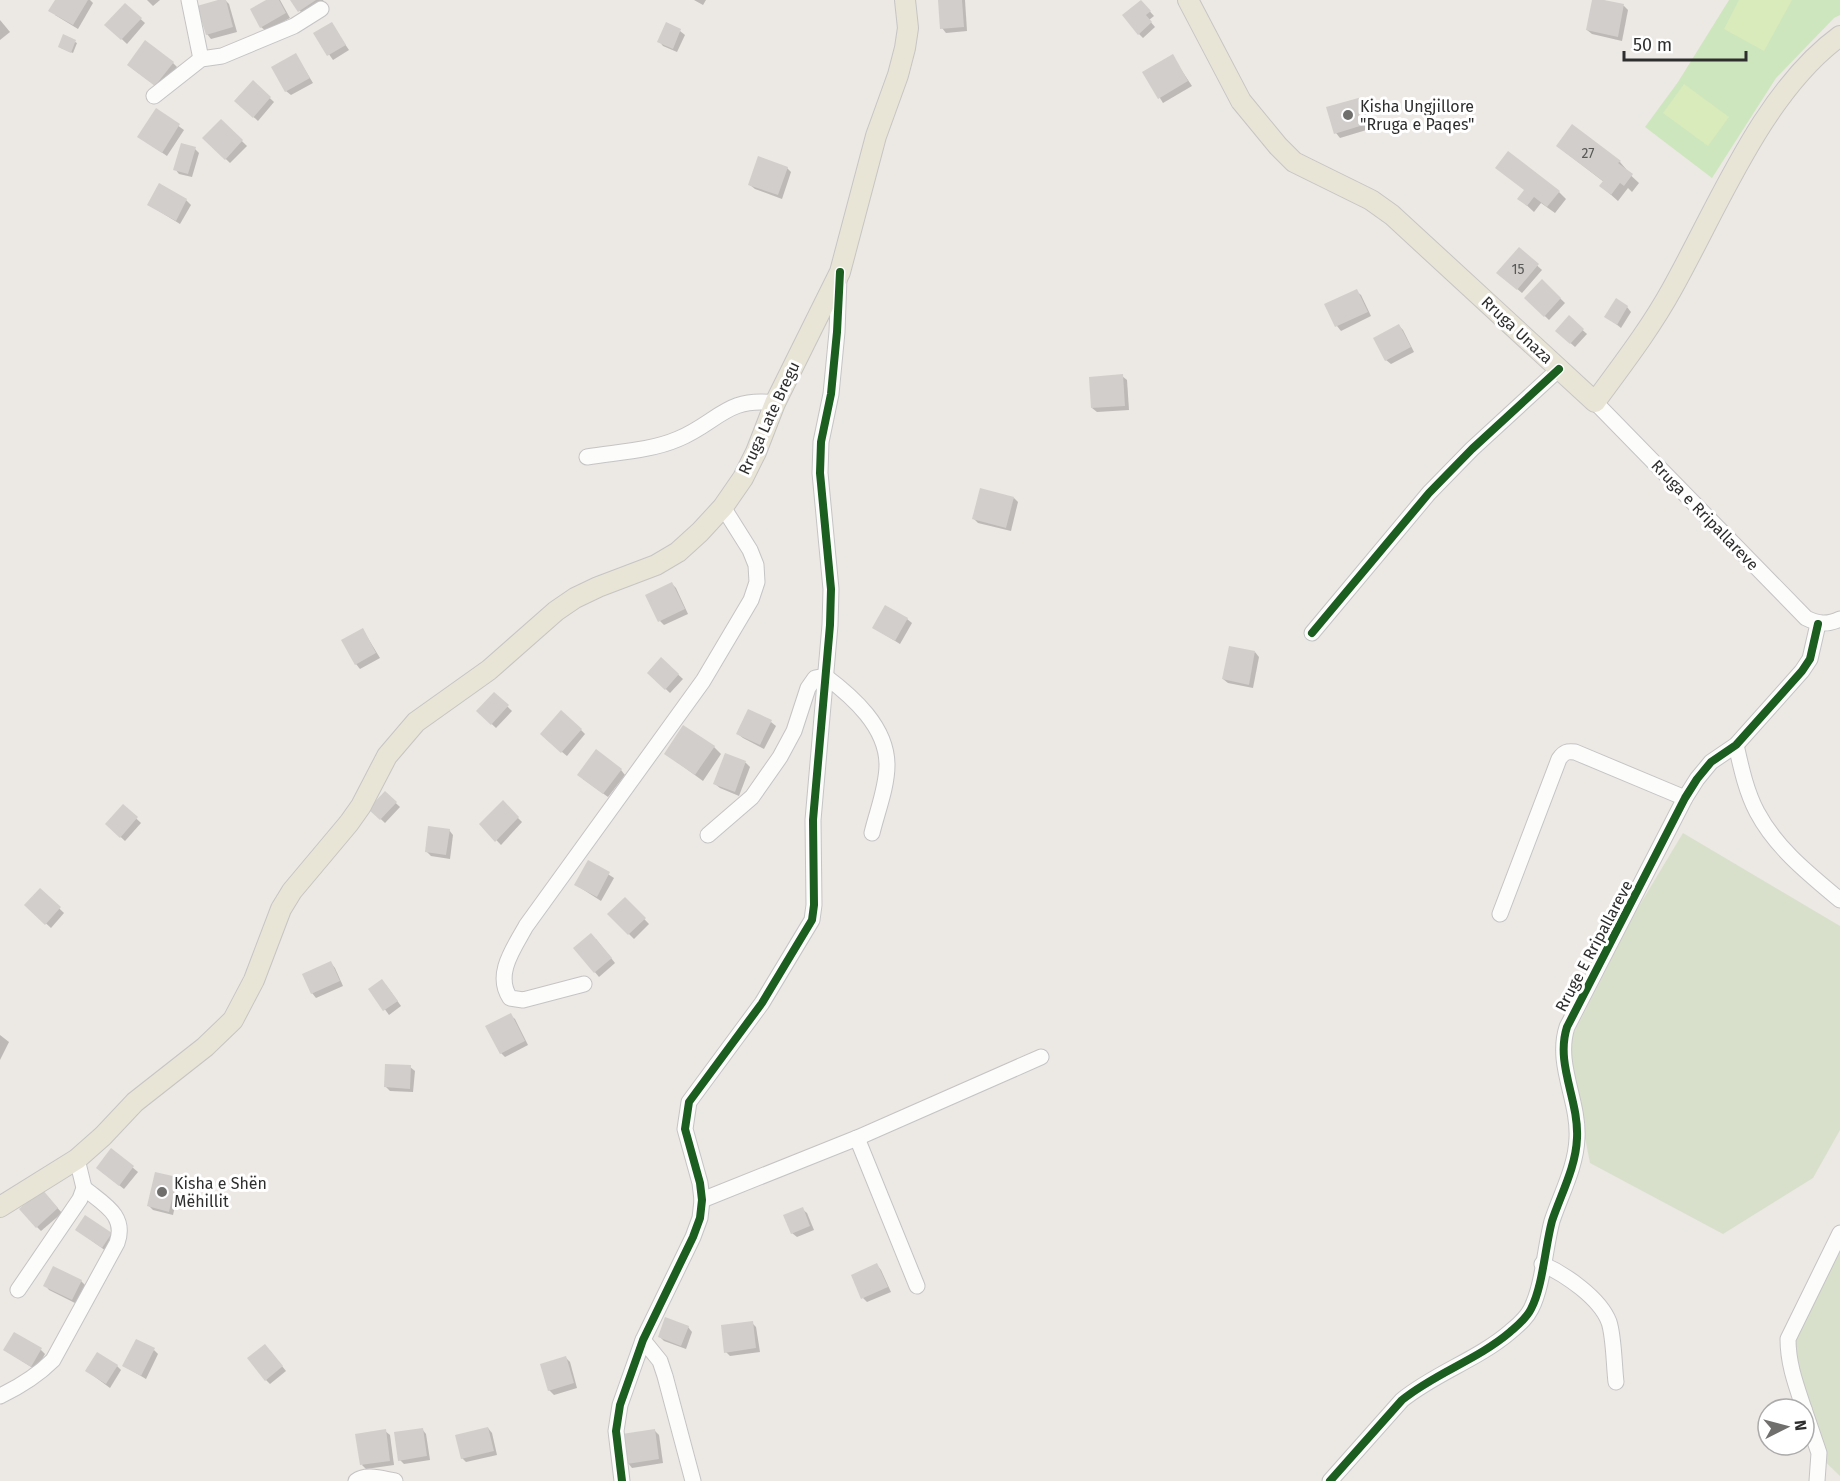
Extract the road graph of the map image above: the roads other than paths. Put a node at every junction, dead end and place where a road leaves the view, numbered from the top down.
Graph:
1 (189, 0) edge
2 (906, 0) edge
3 (1188, 0) edge
4 (321, 9) dead end
5 (1840, 36) edge
6 (201, 59) junction
7 (154, 96) dead end
8 (840, 272) junction
9 (1559, 369) junction
10 (1595, 402) junction
11 (775, 403) junction
12 (587, 457) dead end
13 (723, 507) junction
14 (1840, 619) edge
15 (1818, 624) junction
16 (1312, 633) dead end
17 (825, 676) junction
18 (1736, 745) junction
19 (1685, 798) junction
20 (872, 833) dead end
21 (708, 835) dead end
22 (1840, 900) edge
23 (1500, 914) dead end
24 (584, 984) dead end
25 (1041, 1057) dead end
26 (857, 1138) junction
27 (76, 1159) junction
28 (84, 1188) junction
29 (702, 1200) junction
30 (0, 1207) edge
31 (1840, 1233) edge
32 (1542, 1264) junction
33 (916, 1286) dead end
34 (18, 1290) dead end
35 (643, 1340) junction
36 (1616, 1382) dead end
37 (0, 1396) edge
38 (1800, 1397) edge
39 (1816, 1444) edge
40 (356, 1481) edge
41 (394, 1481) edge
42 (622, 1481) edge
43 (693, 1481) edge
44 (1330, 1481) edge
45 (1817, 1481) edge

1 - 6 street
2 - 8 main road, Rruga Late Bregu
3 - 9 main road, Rruga Unaza
4 - 6 street
5 - 10 main road
6 - 7 street
8 - 11 main road, Rruga Late Bregu
8 - 17 street
9 - 10 main road, Rruga Unaza
9 - 16 street
10 - 15 street, Rruga e Rripallareve
11 - 12 street
11 - 13 main road, Rruga Late Bregu
13 - 24 street
13 - 27 main road, Rruga Late Bregu
14 - 15 street
15 - 18 street
17 - 20 street
17 - 21 street
17 - 29 street
18 - 19 street, Rruge E Rripallareve
18 - 22 street
19 - 23 street
19 - 32 street, Rruge E Rripallareve
25 - 26 street
26 - 29 street
26 - 33 street
27 - 28 street
27 - 30 main road, Rruga Late Bregu
28 - 34 street
28 - 37 street
29 - 35 street
31 - 38 street
32 - 36 street
32 - 44 street, Rruge E Rripallareve
35 - 42 street
35 - 43 street
39 - 45 street
40 - 41 street

